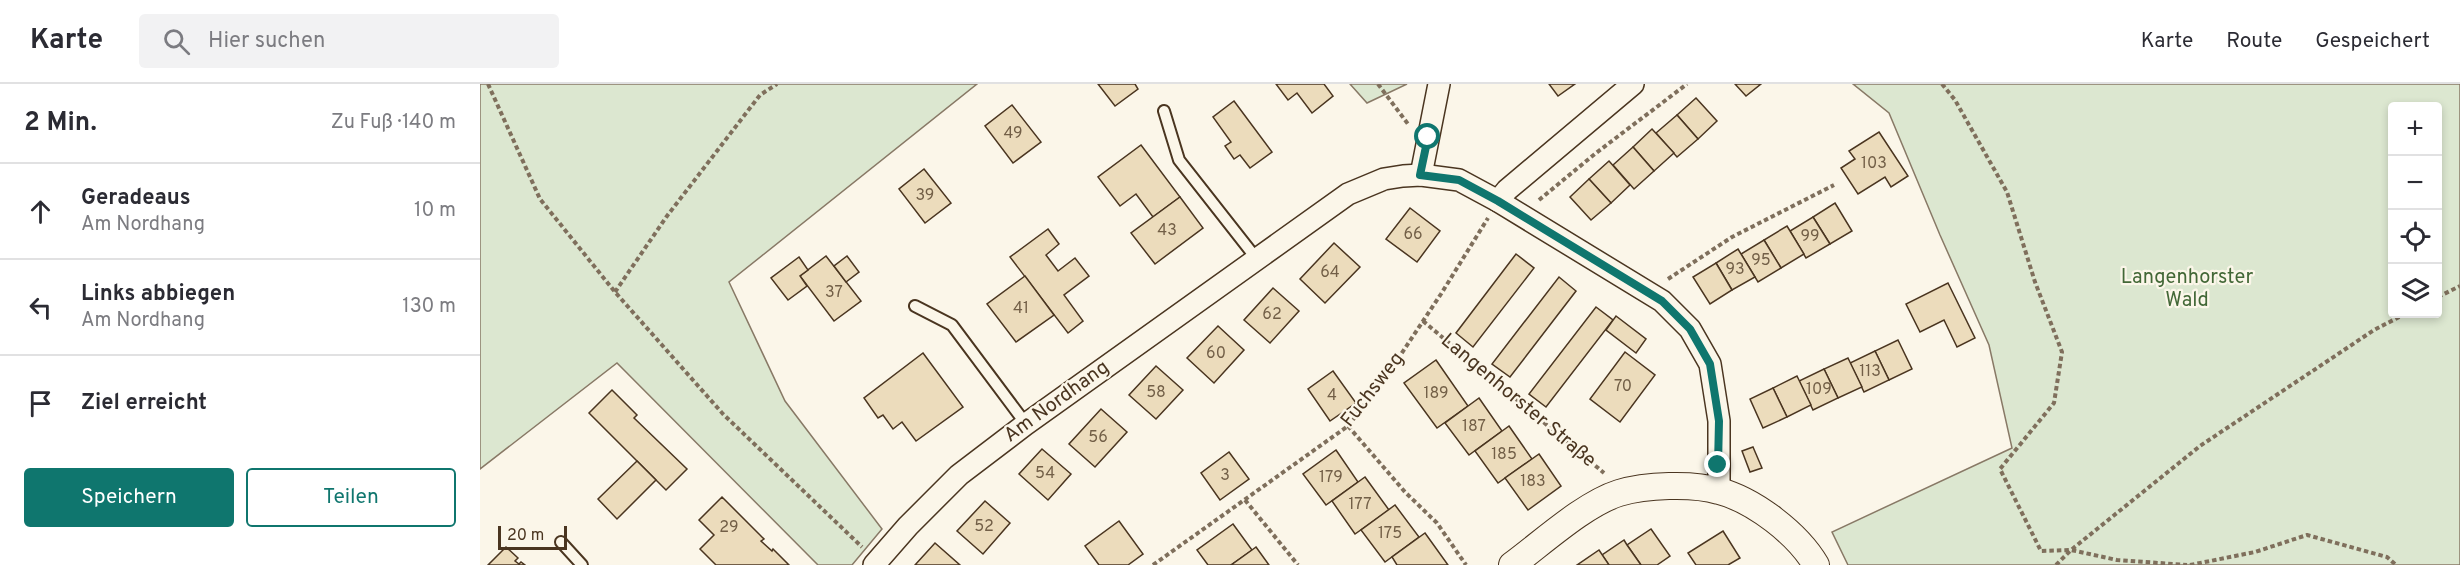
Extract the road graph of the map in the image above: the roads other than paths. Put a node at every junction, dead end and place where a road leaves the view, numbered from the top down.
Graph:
1 (1439, 84) edge
2 (1633, 84) edge
3 (1164, 111) dead end
4 (1420, 175) junction
5 (1494, 208) junction
6 (1256, 258) junction
7 (915, 306) dead end
8 (1026, 424) junction
9 (1719, 490) junction
10 (561, 542) dead end
11 (870, 558) edge
12 (582, 565) edge
13 (1512, 565) edge
14 (1816, 565) edge

1 - 4 street
2 - 5 street
3 - 6 lane
4 - 5 street, Am Nordhang
4 - 6 street, Am Nordhang
5 - 9 street, Am Nordhang
6 - 8 street, Am Nordhang
7 - 8 lane
8 - 11 street, Am Nordhang
9 - 13 street
9 - 14 street
10 - 12 lane

